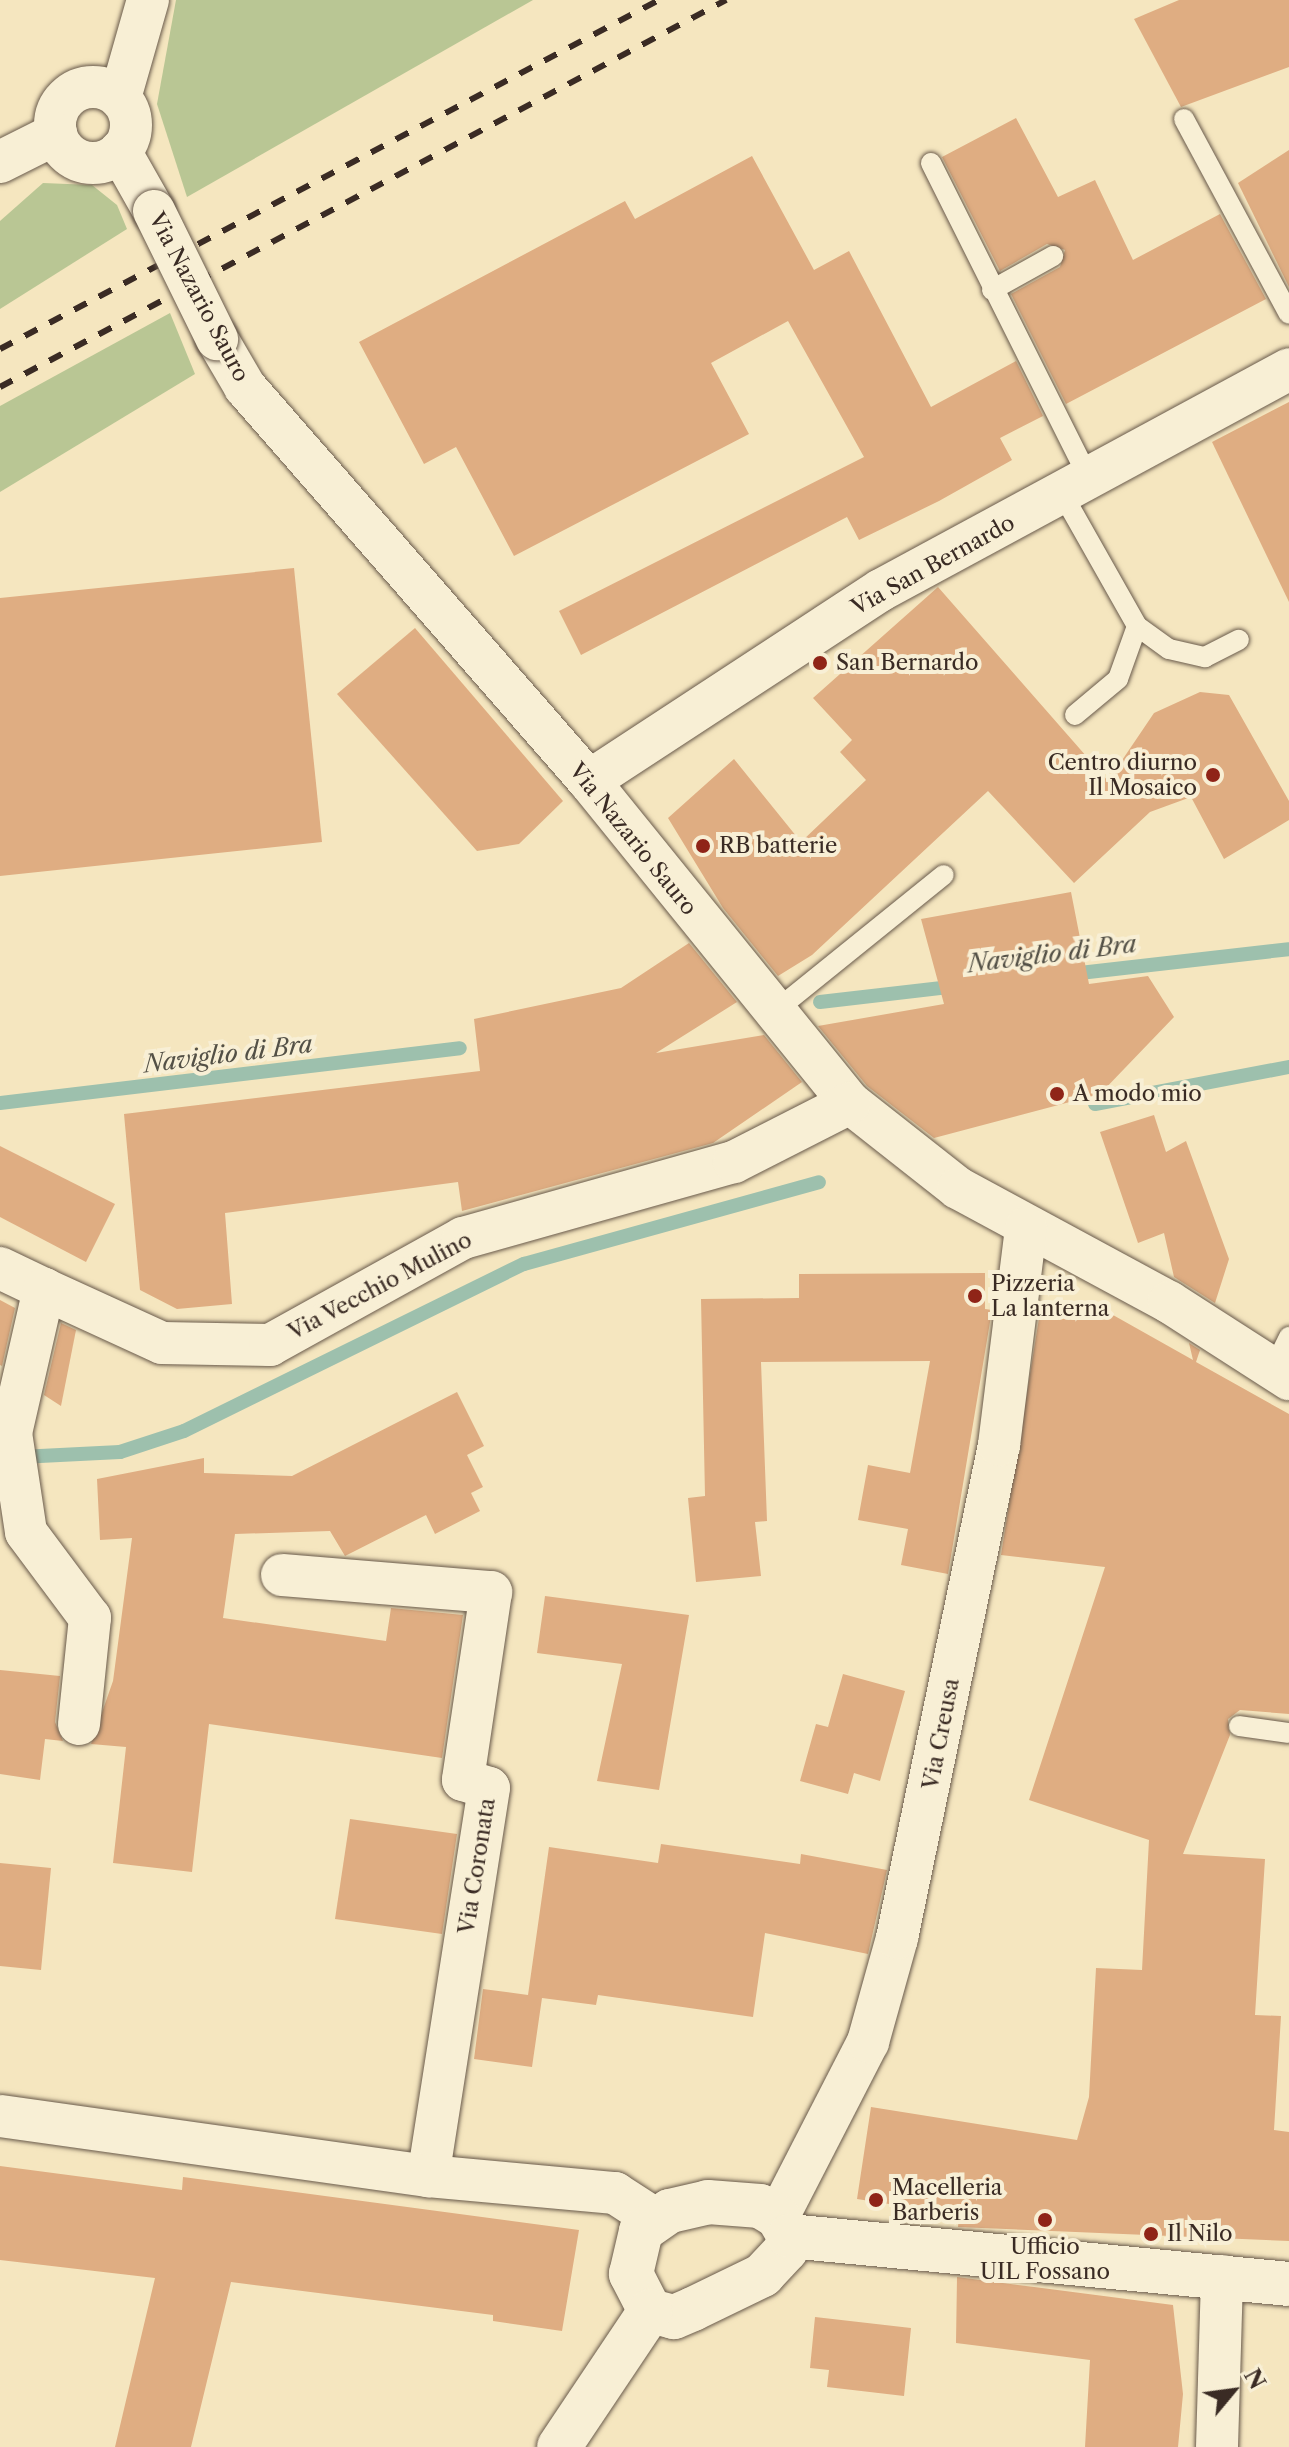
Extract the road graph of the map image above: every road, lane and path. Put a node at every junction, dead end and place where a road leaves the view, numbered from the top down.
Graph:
1 (148, 0) edge
2 (120, 98) junction
3 (1184, 119) dead end
4 (56, 134) junction
5 (120, 151) junction
6 (0, 162) edge
7 (931, 163) dead end
8 (1053, 256) dead end
9 (992, 290) junction
10 (1289, 314) edge
11 (1289, 369) edge
12 (1077, 488) junction
13 (1137, 626) junction
14 (1239, 640) dead end
15 (1075, 715) dead end
16 (589, 781) junction
17 (944, 875) dead end
18 (774, 1012) junction
19 (850, 1103) junction
20 (1026, 1228) junction
21 (0, 1268) edge
22 (44, 1289) junction
23 (1284, 1362) edge
24 (282, 1575) dead end
25 (79, 1724) dead end
26 (1239, 1726) dead end
27 (1289, 1733) edge
28 (0, 2116) edge
29 (428, 2176) junction
30 (655, 2219) junction
31 (784, 2227) junction
32 (1222, 2276) junction
33 (1289, 2284) edge
34 (650, 2311) junction
35 (559, 2447) edge
36 (1217, 2447) edge

1 - 2 street
2 - 4 street
2 - 5 street
3 - 10 lane
4 - 5 street
4 - 6 street
5 - 16 street, Via Nazario Sauro, bridge
7 - 9 lane
8 - 9 lane
9 - 12 lane
11 - 12 street, Via San Bernardo
12 - 13 lane
12 - 16 street, Via San Bernardo
13 - 14 lane
13 - 15 lane
16 - 18 street, Via Nazario Sauro
17 - 18 lane
18 - 19 street, Via Nazario Sauro
19 - 20 street, Via Nazario Sauro
19 - 22 street, Via Vecchio Mulino
20 - 23 street, Via Nazario Sauro
20 - 31 street, Via Creusa
21 - 22 street, Via Vecchio Mulino
22 - 25 street
24 - 29 street, Via Coronata
26 - 27 lane
28 - 29 street
29 - 30 street
30 - 31 main road
30 - 34 main road
31 - 32 main road
31 - 34 main road
32 - 33 main road
32 - 36 street
34 - 35 main road

